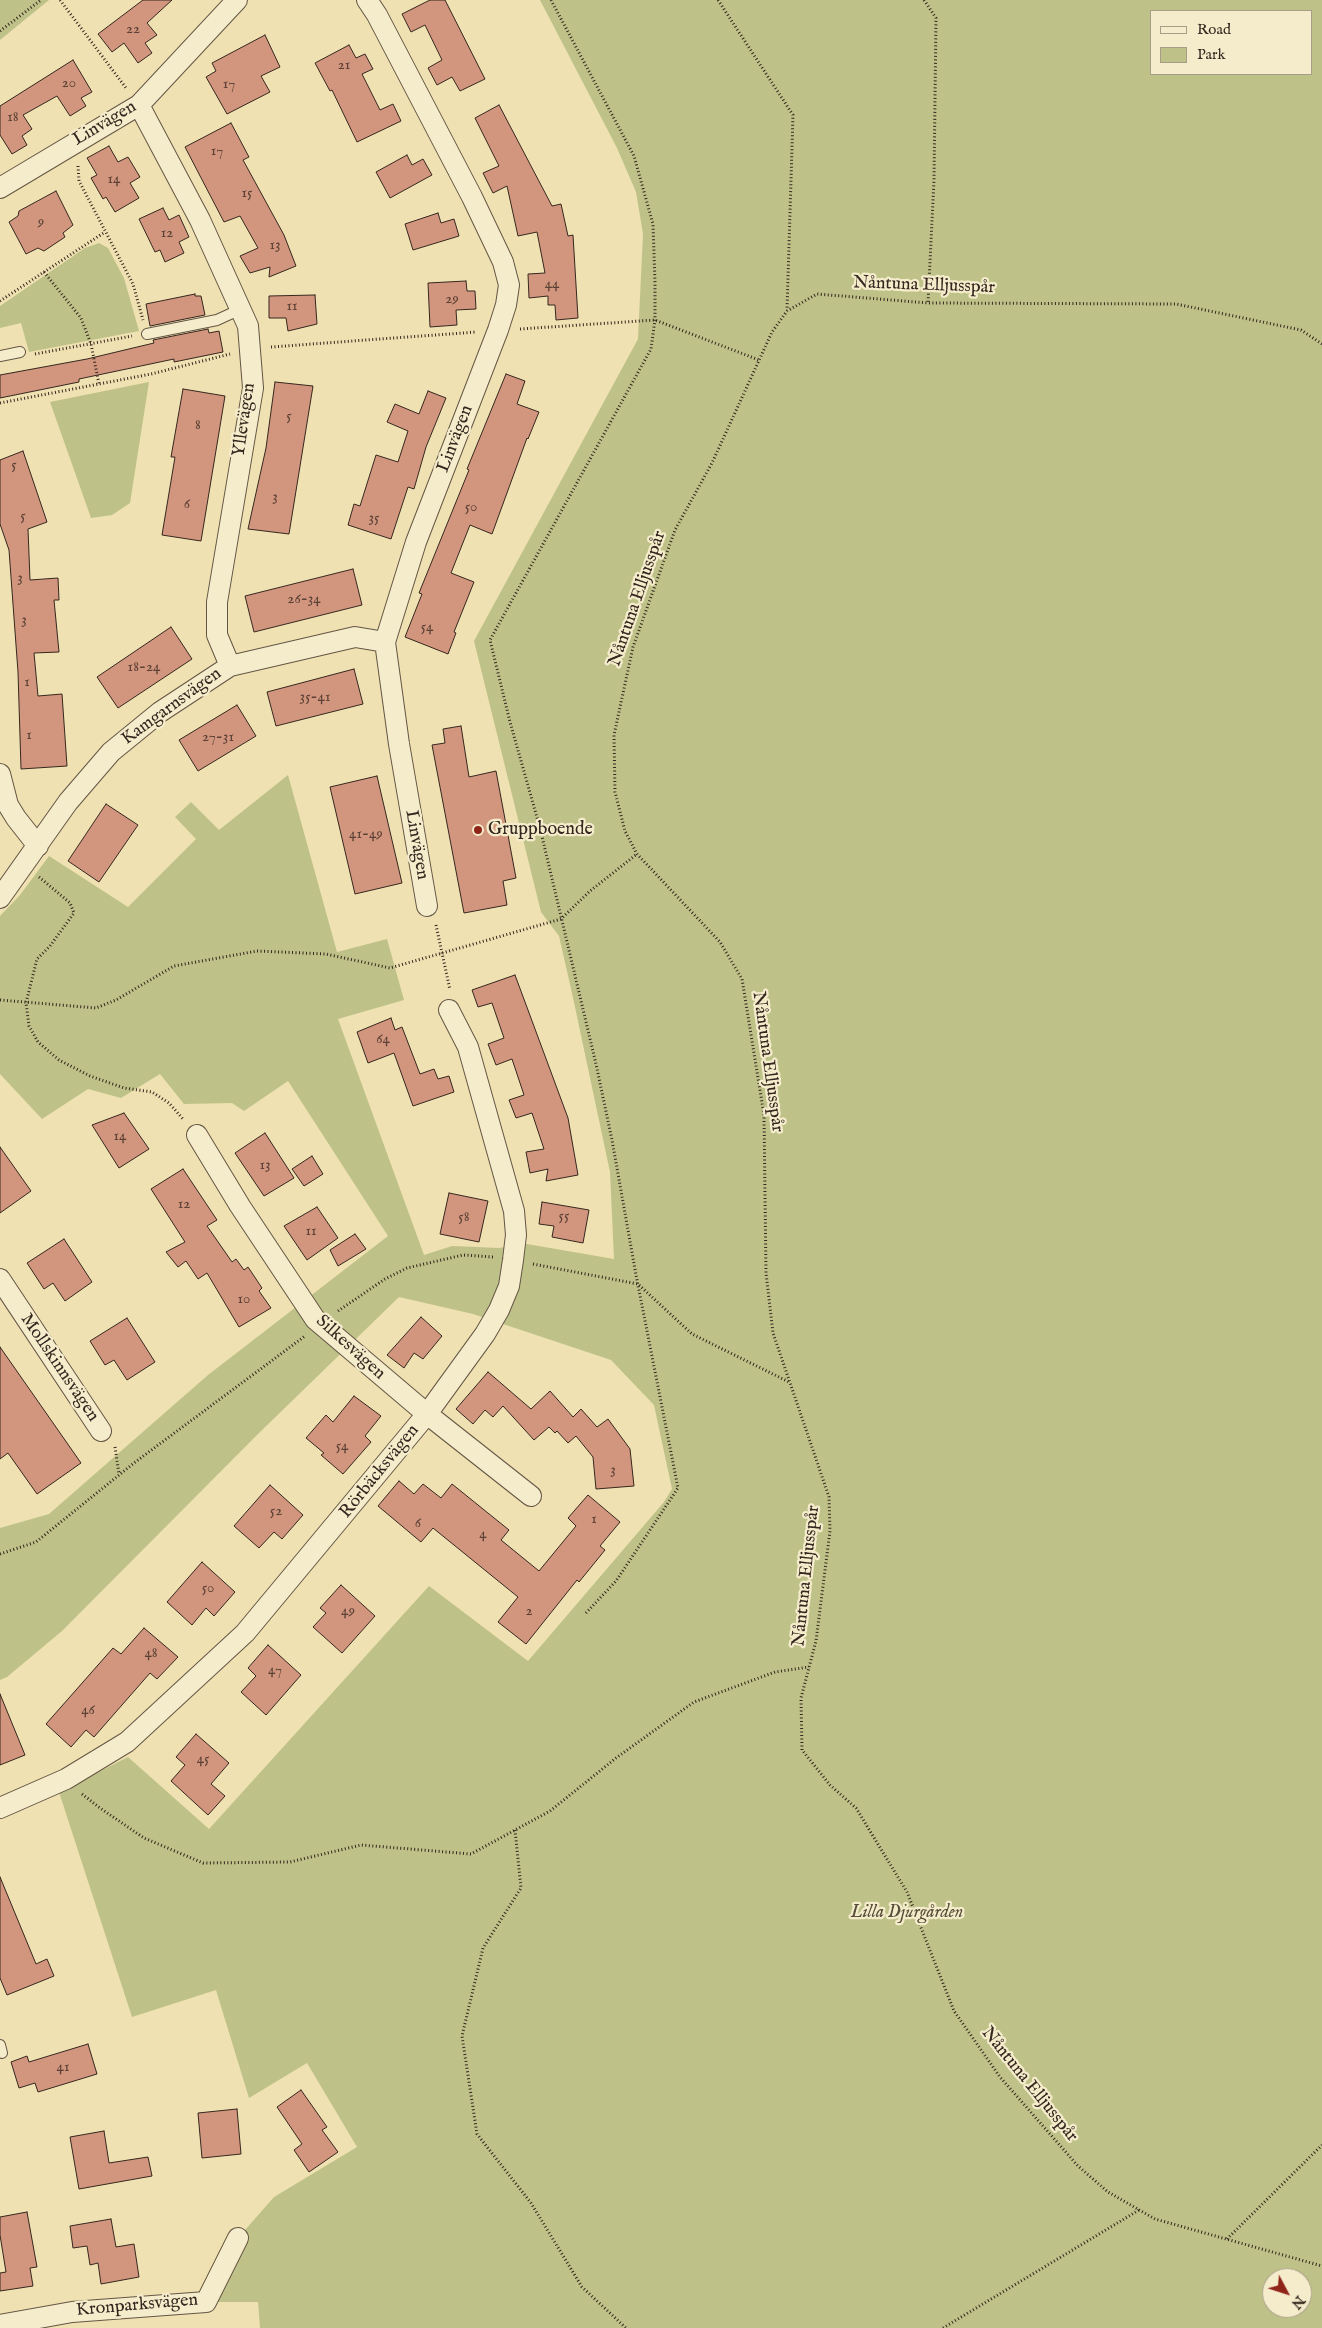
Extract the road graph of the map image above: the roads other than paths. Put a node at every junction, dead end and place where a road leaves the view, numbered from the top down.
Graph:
1 (237, 0) edge
2 (367, 0) edge
3 (138, 105) junction
4 (0, 188) edge
5 (241, 309) junction
6 (147, 334) road end
7 (20, 352) road end
8 (0, 356) edge
9 (385, 642) junction
10 (230, 666) junction
11 (0, 774) edge
12 (38, 846) junction
13 (0, 898) edge
14 (427, 906) road end
15 (449, 1010) road end
16 (197, 1135) road end
17 (0, 1279) edge
18 (427, 1414) junction
19 (101, 1431) road end
20 (531, 1496) dead end
21 (0, 1808) edge
22 (238, 2238) dead end
23 (0, 2325) edge

1 - 3 street, Linvägen
2 - 9 street, Linvägen
3 - 4 street, Linvägen
3 - 5 street, Yllevägen
5 - 6 lane
5 - 10 street, Yllevägen
7 - 8 lane
9 - 10 street, Kamgarnsvägen
9 - 14 street, Linvägen
10 - 12 street, Kamgarnsvägen
11 - 12 street
12 - 13 street, Kamgarnsvägen
15 - 18 street, Rörbäcksvägen
16 - 18 street, Silkesvägen
17 - 19 street, Mollskinnsvägen
18 - 20 street, Silkesvägen
18 - 21 street, Rörbäcksvägen
22 - 23 street, Kronparksvägen

